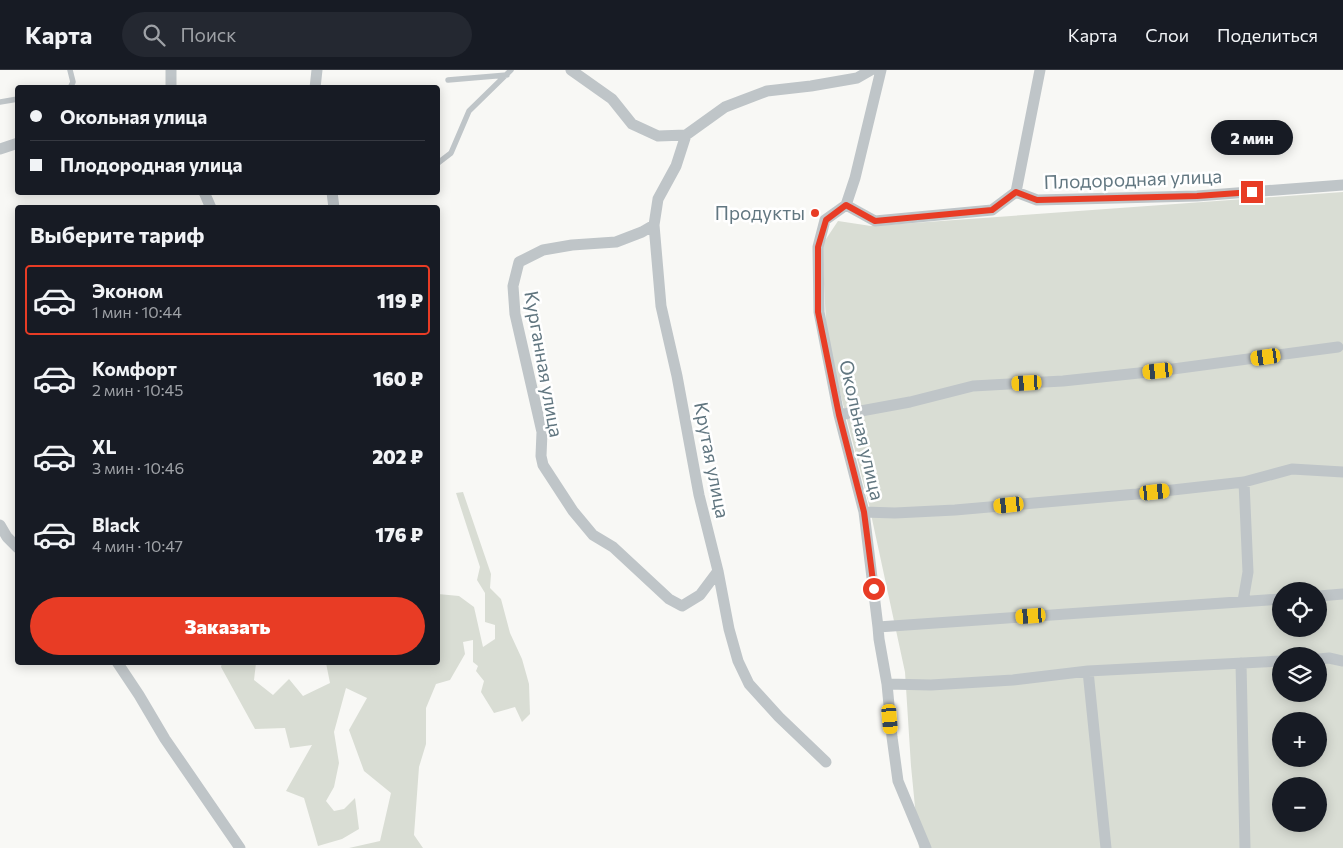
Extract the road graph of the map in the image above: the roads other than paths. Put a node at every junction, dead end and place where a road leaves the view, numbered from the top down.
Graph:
1 (70, 70) edge
2 (171, 70) edge
3 (317, 70) edge
4 (571, 70) edge
5 (871, 70) edge
6 (881, 70) edge
7 (1040, 70) edge
8 (509, 72) edge
9 (448, 80) dead end
10 (72, 85) edge
11 (171, 85) edge
12 (315, 85) edge
13 (15, 100) edge
14 (0, 102) edge
15 (686, 135) junction
16 (15, 144) edge
17 (0, 149) edge
18 (440, 161) edge
19 (1343, 185) edge
20 (1016, 192) junction
21 (846, 205) junction
22 (654, 224) junction
23 (1338, 347) dead end
24 (839, 415) junction
25 (1343, 472) edge
26 (1244, 482) junction
27 (864, 512) junction
28 (0, 525) edge
29 (15, 545) edge
30 (718, 571) junction
31 (1343, 594) edge
32 (1327, 595) edge
33 (1272, 599) edge
34 (1243, 601) junction
35 (878, 627) junction
36 (1327, 658) edge
37 (1272, 661) edge
38 (1343, 661) edge
39 (1241, 663) junction
40 (119, 665) edge
41 (1088, 672) junction
42 (887, 684) junction
43 (826, 762) dead end
44 (240, 848) edge
45 (926, 848) edge
46 (1106, 848) edge
47 (1245, 848) edge

1 - 10 lane
2 - 11 street
3 - 12 street
4 - 15 street
5 - 15 street
6 - 21 street
7 - 20 street
8 - 9 lane
8 - 18 lane
13 - 14 lane
15 - 22 street, Крутая улица
16 - 17 street
19 - 20 street, Плодородная улица
20 - 21 street, Плодородная улица
21 - 24 street, Окольная улица
22 - 30 street, Крутая улица
22 - 30 street, Курганная улица
23 - 24 street
24 - 27 street, Окольная улица
25 - 26 street
26 - 27 street
26 - 34 street
27 - 35 street, Окольная улица
28 - 29 street
30 - 43 street, Крутая улица
31 - 32 street
33 - 34 street
34 - 35 street
35 - 42 street, Окольная улица
36 - 38 street
37 - 39 street
39 - 41 street
39 - 47 street
40 - 44 street
41 - 42 street
41 - 46 street
42 - 45 street, Окольная улица

